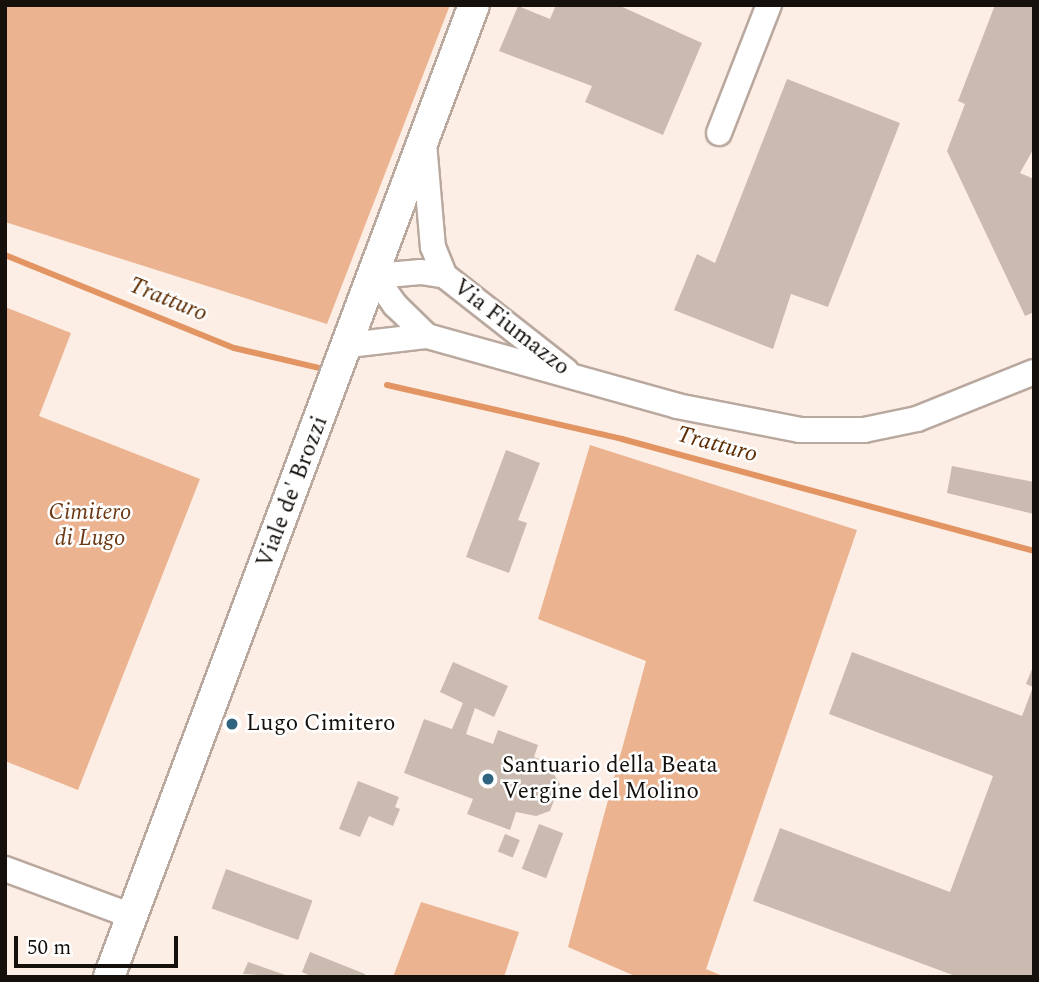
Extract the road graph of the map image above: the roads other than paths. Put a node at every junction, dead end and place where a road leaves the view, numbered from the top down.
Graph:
1 (474, 5) edge
2 (769, 5) edge
3 (424, 133) junction
4 (719, 133) dead end
5 (375, 276) junction
6 (445, 276) junction
7 (427, 336) junction
8 (349, 345) junction
9 (1034, 372) edge
10 (577, 380) junction
11 (5, 869) edge
12 (132, 916) junction
13 (109, 977) edge

1 - 3 street, Viale de' Brozzi
2 - 4 street
3 - 5 street, Viale de' Brozzi
3 - 6 street, Via Fiumazzo
5 - 6 street, Via Fiumazzo
5 - 7 street, Via Fiumazzo
5 - 8 street, Viale de' Brozzi
6 - 10 street, Via Fiumazzo
7 - 8 street, Via Fiumazzo
7 - 10 street, Via Fiumazzo
8 - 12 street, Viale de' Brozzi
9 - 10 street, Via Fiumazzo
11 - 12 street
12 - 13 street, Viale de' Brozzi

